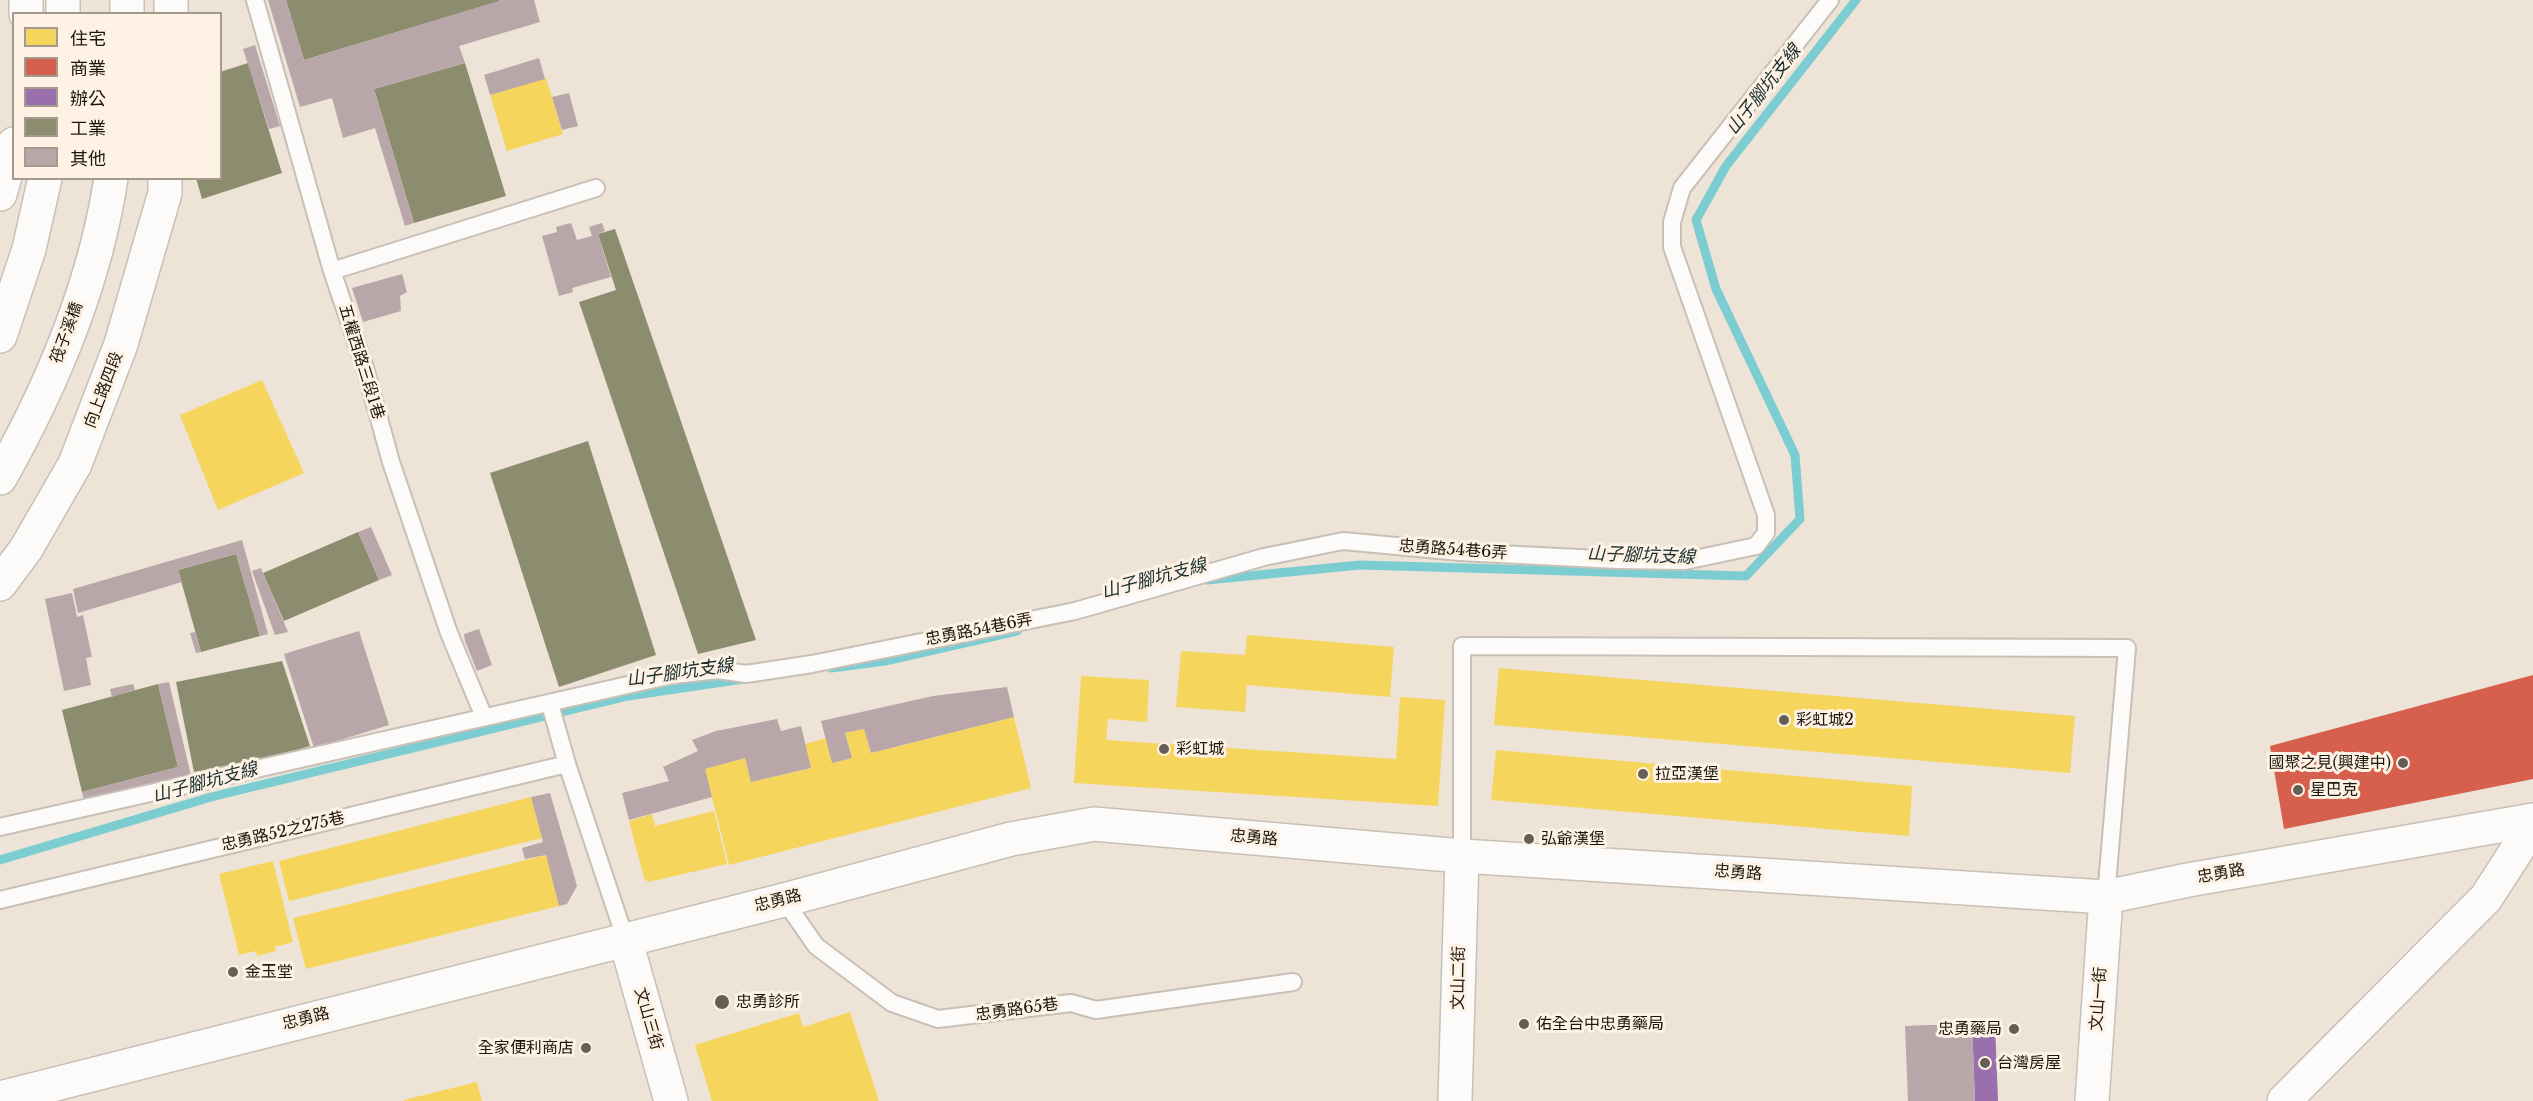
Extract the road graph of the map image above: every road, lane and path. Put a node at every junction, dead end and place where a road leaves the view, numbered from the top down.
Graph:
1 (255, 0) edge
2 (1830, 0) edge
3 (12, 151) edge
4 (45, 180) edge
5 (111, 180) edge
6 (165, 180) edge
7 (596, 188) dead end
8 (0, 194) edge
9 (332, 271) junction
10 (0, 336) edge
11 (0, 478) edge
12 (0, 584) edge
13 (550, 704) junction
14 (484, 717) junction
15 (567, 764) junction
16 (2533, 823) edge
17 (0, 827) edge
18 (1462, 856) junction
19 (2106, 897) junction
20 (0, 900) edge
21 (784, 900) junction
22 (625, 938) junction
23 (1293, 982) dead end
24 (0, 1098) edge
25 (671, 1101) edge
26 (1455, 1101) edge
27 (2092, 1101) edge
28 (2284, 1101) edge

1 - 9 lane, 五權西路三段1巷
2 - 13 lane, 忠勇路54巷6弄
3 - 8 main road
4 - 10 main road
5 - 11 main road, 筏子溪橋
6 - 12 main road, 向上路四段
7 - 9 lane
9 - 14 lane, 五權西路三段1巷
13 - 14 lane, 忠勇路54巷6弄
13 - 15 lane
14 - 17 lane, 忠勇路54巷6弄
15 - 20 lane, 忠勇路52之275巷
15 - 22 lane
16 - 19 main road, 忠勇路
16 - 28 main road
18 - 19 main road, 忠勇路
18 - 19 lane
18 - 21 main road, 忠勇路
18 - 26 main road, 文山二街
19 - 27 main road, 文山一街
21 - 22 main road, 忠勇路
21 - 23 lane, 忠勇路65巷
22 - 24 main road, 忠勇路
22 - 25 main road, 文山三街

